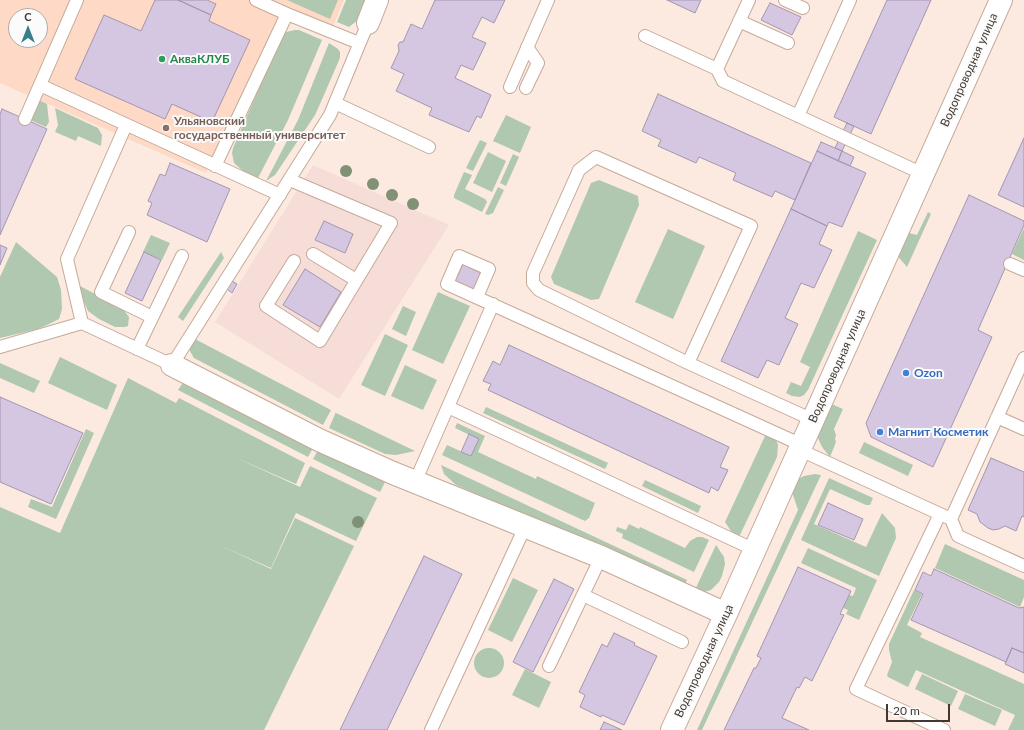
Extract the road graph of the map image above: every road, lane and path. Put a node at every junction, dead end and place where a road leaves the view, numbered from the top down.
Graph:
1 (77, 0) edge
2 (256, 0) edge
3 (377, 0) edge
4 (548, 0) edge
5 (749, 0) edge
6 (785, 0) edge
7 (850, 0) edge
8 (1000, 0) edge
9 (803, 8) dead end
10 (287, 14) junction
11 (740, 21) junction
12 (368, 23) joint
13 (645, 36) dead end
14 (359, 43) junction
15 (788, 43) dead end
16 (528, 47) junction
17 (717, 69) junction
18 (40, 85) junction
19 (510, 87) dead end
20 (526, 88) dead end
21 (334, 103) junction
22 (798, 116) junction
23 (25, 119) dead end
24 (126, 125) junction
25 (429, 147) dead end
26 (215, 166) junction
27 (923, 174) junction
28 (290, 180) junction
29 (280, 195) junction
30 (129, 232) dead end
31 (312, 254) dead end
32 (182, 256) dead end
33 (294, 262) dead end
34 (1010, 264) dead end
35 (1024, 270) edge
36 (356, 280) junction
37 (477, 297) dead end
38 (493, 304) junction
39 (152, 317) junction
40 (82, 323) junction
41 (0, 347) edge
42 (137, 349) junction
43 (1024, 358) edge
44 (688, 363) junction
45 (172, 365) junction
46 (448, 407) junction
47 (997, 417) junction
48 (813, 420) junction
49 (1024, 429) edge
50 (801, 448) junction
51 (415, 482) junction
52 (940, 514) junction
53 (951, 519) junction
54 (525, 527) junction
55 (755, 550) junction
56 (600, 557) junction
57 (1024, 566) edge
58 (583, 595) junction
59 (726, 614) junction
60 (682, 642) dead end
61 (549, 666) dead end
62 (431, 730) edge
63 (672, 730) edge
64 (944, 730) edge

1 - 18 lane
2 - 10 lane
3 - 12 street
4 - 16 lane
5 - 11 lane
6 - 9 lane
7 - 22 lane
8 - 27 street, Водопроводная улица
10 - 14 lane
10 - 26 lane
11 - 15 lane
11 - 17 lane
12 - 14 lane
13 - 17 lane
14 - 21 lane
16 - 19 lane
16 - 20 lane
17 - 22 lane
18 - 23 lane
18 - 24 lane
21 - 25 lane
21 - 28 lane
22 - 27 lane
24 - 26 lane
24 - 40 lane
26 - 29 lane
27 - 48 street, Водопроводная улица
28 - 29 lane
28 - 36 lane
29 - 45 lane
30 - 39 lane
31 - 36 lane
32 - 39 lane
33 - 36 lane
34 - 35 lane
37 - 38 lane
38 - 46 lane
38 - 50 lane
39 - 42 lane
40 - 41 lane
40 - 42 lane
42 - 45 lane
43 - 47 lane
44 - 44 lane
44 - 48 lane
45 - 51 street
46 - 51 lane
46 - 55 lane
47 - 49 lane
47 - 53 lane
48 - 50 street, Водопроводная улица
50 - 52 lane
50 - 55 street, Водопроводная улица
51 - 54 street
52 - 53 lane
52 - 64 lane
53 - 57 lane
54 - 56 street
54 - 62 lane
55 - 59 street, Водопроводная улица
56 - 58 lane
56 - 59 street
58 - 60 lane
58 - 61 lane
59 - 63 street, Водопроводная улица

